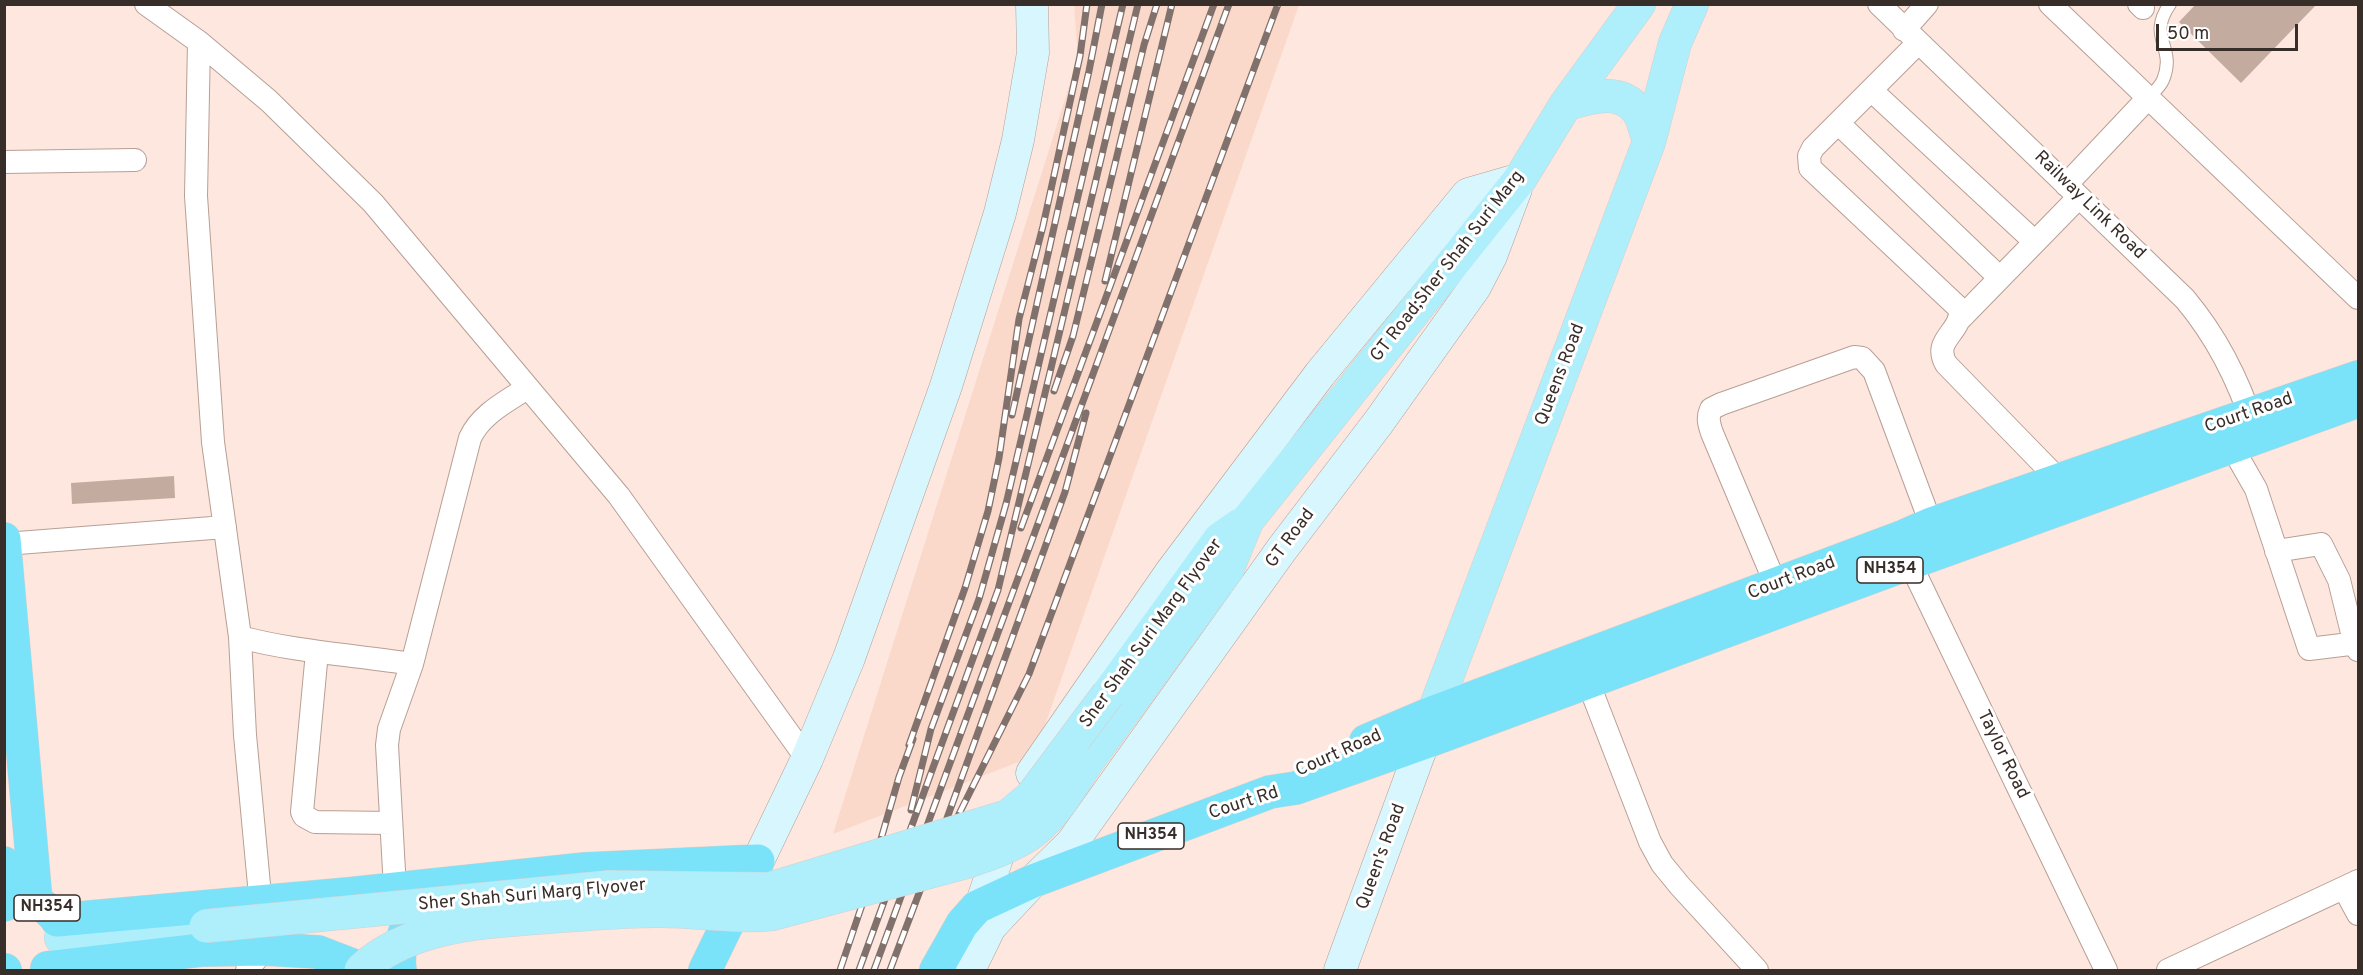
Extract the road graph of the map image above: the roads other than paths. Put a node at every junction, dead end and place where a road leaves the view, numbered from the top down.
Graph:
1 (146, 4) edge
2 (1032, 4) edge
3 (1639, 4) edge
4 (1692, 4) edge
5 (1879, 4) edge
6 (1927, 4) edge
7 (2050, 4) edge
8 (2170, 4) edge
9 (1911, 37) junction
10 (199, 42) junction
11 (1871, 90) junction
12 (2148, 98) junction
13 (1566, 104) junction
14 (1838, 123) junction
15 (1649, 142) junction
16 (135, 160) dead end
17 (4, 162) edge
18 (1520, 179) junction
19 (2073, 191) junction
20 (2035, 242) junction
21 (2000, 278) junction
22 (2358, 298) edge
23 (1959, 320) junction
24 (2358, 377) edge
25 (527, 388) junction
26 (2358, 401) edge
27 (2246, 433) junction
28 (2059, 480) junction
29 (1247, 520) junction
30 (1931, 524) junction
31 (225, 527) junction
32 (4, 539) edge
33 (5, 544) edge
34 (1906, 550) junction
35 (2276, 551) junction
36 (2348, 576) edge
37 (1776, 585) junction
38 (240, 637) junction
39 (2357, 646) edge
40 (317, 652) junction
41 (412, 664) junction
42 (1588, 682) junction
43 (1427, 728) junction
44 (807, 759) junction
45 (391, 823) junction
46 (758, 861) junction
47 (4, 864) edge
48 (1032, 880) junction
49 (2351, 885) edge
50 (408, 888) junction
51 (261, 901) junction
52 (979, 906) junction
53 (33, 914) edge
54 (2358, 914) edge
55 (203, 938) junction
56 (252, 965) edge
57 (45, 969) edge
58 (363, 970) edge
59 (400, 970) edge
60 (705, 970) edge
61 (936, 970) edge
62 (969, 970) edge
63 (1340, 970) edge
64 (1757, 970) edge
65 (2106, 970) edge
66 (2168, 970) edge

1 - 10 street
2 - 44 main road
3 - 13 main road, GT Road;Sher Shah Suri Marg
4 - 15 main road, Queens Road
5 - 9 street, Railway Link Road
6 - 9 street
7 - 12 street
8 - 12 lane
9 - 11 street
9 - 19 street, Railway Link Road
10 - 25 street
10 - 31 street
11 - 14 street
11 - 20 street
12 - 19 street
12 - 22 street
13 - 15 main road
13 - 18 main road, GT Road;Sher Shah Suri Marg
14 - 21 street
14 - 23 street
15 - 43 main road, Queens Road
16 - 17 street
18 - 29 main road, GT Road;Sher Shah Suri Marg
18 - 48 main road, GT Road
18 - 52 main road
19 - 20 street
19 - 27 street, Railway Link Road
20 - 21 street
21 - 23 street
23 - 28 street
24 - 27 highway, Court Road / NH354
25 - 41 street
25 - 44 street
26 - 27 highway, Court Road / NH354
27 - 28 highway, Court Road / NH354
27 - 34 highway, Court Road / NH354
27 - 35 street, Railway Link Road
28 - 30 highway, Court Road / NH354
29 - 55 main road, Sher Shah Suri Marg Flyover, bridge
29 - 58 main road, Sher Shah Suri Marg Flyover, bridge
30 - 34 highway, Court Road / NH354
30 - 37 street
31 - 33 street
31 - 38 street
32 - 33 highway, NH354
33 - 53 highway, NH354
34 - 37 highway, Court Road / NH354
34 - 42 highway, Court Road / NH354
34 - 65 street, Taylor Road
35 - 36 street
35 - 39 street, Railway Link Road
36 - 39 street
37 - 43 highway, Court Road / NH354
38 - 40 street
38 - 51 street
40 - 41 street
40 - 45 street
41 - 45 street
42 - 43 highway, Court Road / NH354
42 - 64 street
43 - 48 highway, Court Rd / NH354
43 - 63 main road, Queen's Road
44 - 46 main road
45 - 50 street
46 - 50 highway
46 - 60 highway
47 - 53 highway, NH354
48 - 52 highway, NH354
48 - 62 main road, GT Road
49 - 54 street
49 - 66 street
50 - 51 highway
50 - 59 highway
51 - 53 highway
51 - 56 street
52 - 61 highway, NH354
53 - 55 main road, Sher Shah Suri Marg Flyover
53 - 57 highway, NH354
55 - 56 highway, NH354
55 - 57 highway, NH354
56 - 58 highway, NH354

